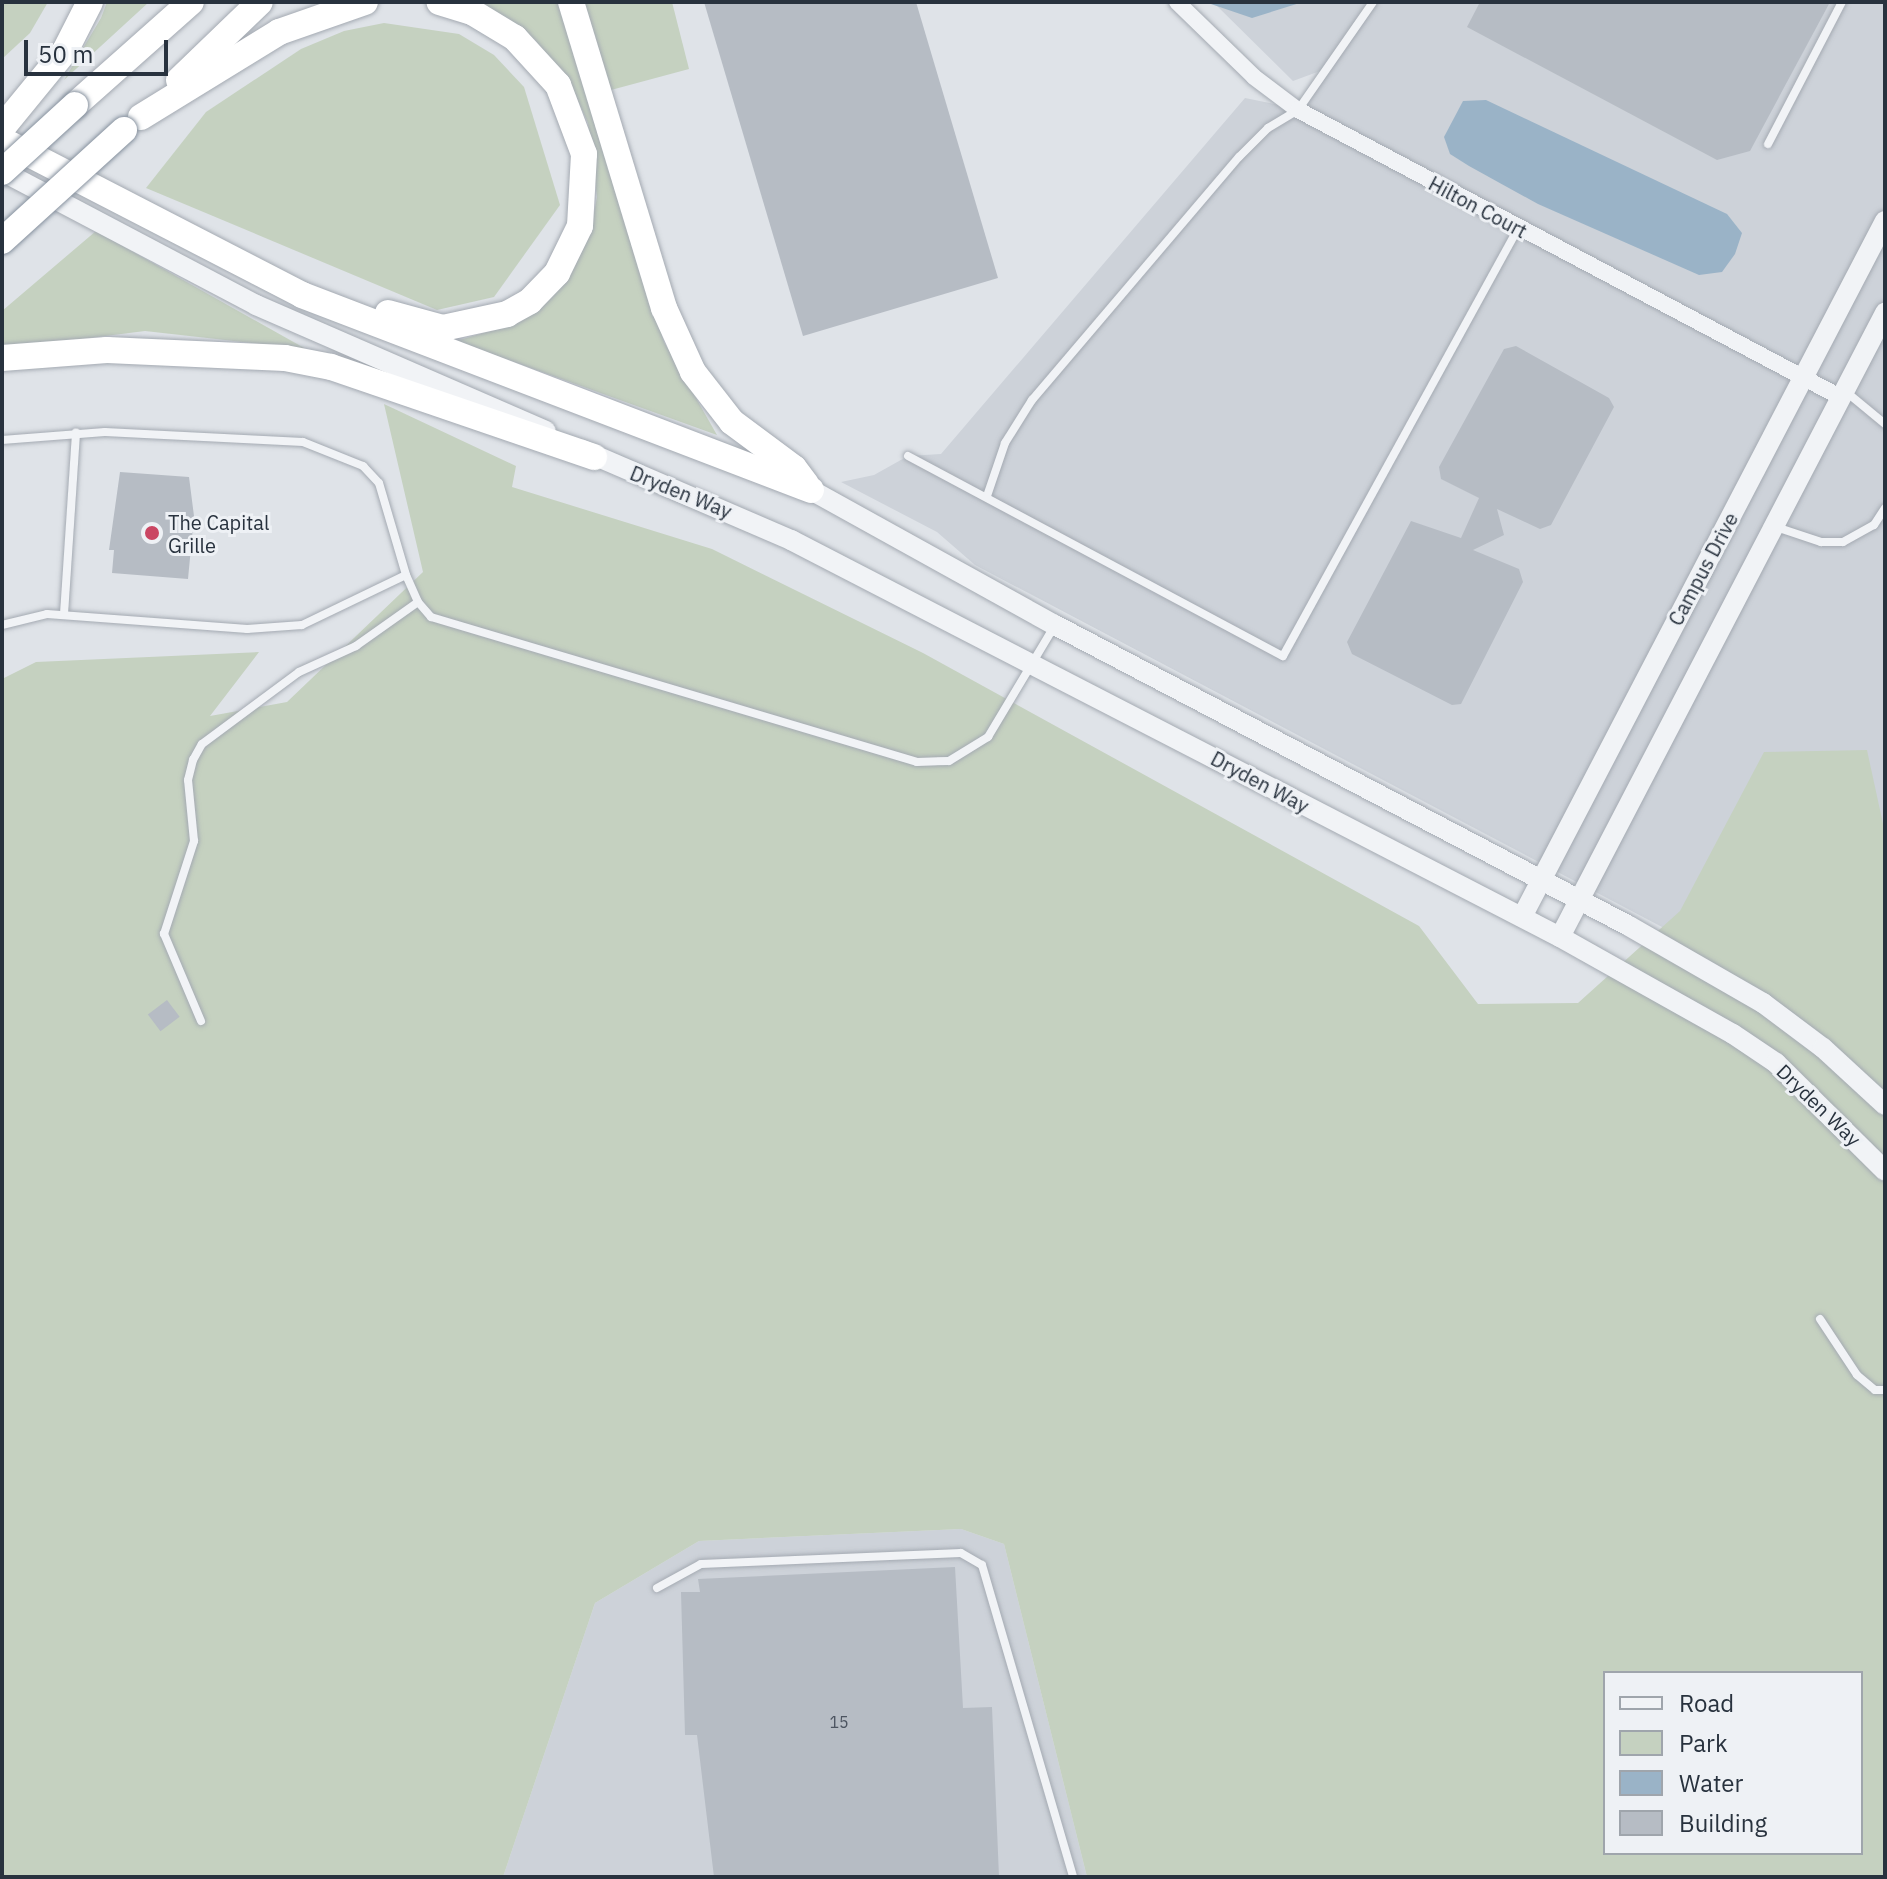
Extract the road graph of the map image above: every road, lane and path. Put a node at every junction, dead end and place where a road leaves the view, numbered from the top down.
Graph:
1 (90, 2) edge
2 (191, 2) edge
3 (260, 2) edge
4 (365, 2) edge
5 (439, 2) edge
6 (571, 2) edge
7 (1177, 2) edge
8 (1373, 2) edge
9 (1842, 2) edge
10 (1298, 110) junction
11 (132, 124) junction
12 (2, 128) edge
13 (2, 140) edge
14 (1768, 144) dead end
15 (2, 171) edge
16 (1885, 221) edge
17 (1518, 228) junction
18 (2, 241) edge
19 (246, 269) junction
20 (1885, 313) edge
21 (2, 358) edge
22 (1803, 377) junction
23 (1842, 394) junction
24 (1885, 424) edge
25 (76, 432) junction
26 (2, 440) edge
27 (908, 456) dead end
28 (594, 457) junction
29 (811, 490) junction
30 (987, 496) junction
31 (1885, 509) edge
32 (1773, 526) junction
33 (406, 575) junction
34 (418, 602) junction
35 (64, 614) junction
36 (2, 625) edge
37 (1055, 625) junction
38 (1036, 665) junction
39 (1540, 880) junction
40 (1578, 900) junction
41 (1522, 917) junction
42 (1560, 937) junction
43 (201, 1021) dead end
44 (1885, 1105) edge
45 (1885, 1171) edge
46 (1820, 1319) dead end
47 (1885, 1390) edge
48 (657, 1588) dead end
49 (1073, 1877) edge

1 - 12 highway
2 - 15 highway, bridge
3 - 11 highway
4 - 11 highway
5 - 19 highway
6 - 29 highway
7 - 10 street, Hilton Court
8 - 10 lane
9 - 14 lane
10 - 17 street, Hilton Court
10 - 30 lane
11 - 18 highway, bridge
13 - 19 highway
15 - 28 street, Dryden Way
16 - 22 street, Campus Drive
17 - 22 street, Hilton Court
17 - 30 lane
19 - 29 highway
20 - 23 street, Campus Drive
21 - 28 highway
22 - 23 street, Hilton Court
22 - 39 street, Campus Drive
23 - 24 lane
23 - 32 street, Campus Drive
25 - 26 lane
25 - 33 lane
25 - 35 lane
27 - 30 lane
28 - 38 street, Dryden Way
29 - 37 street, Dryden Way
31 - 32 lane
32 - 40 street, Campus Drive
33 - 34 lane
33 - 35 lane
34 - 38 lane
34 - 43 lane
35 - 36 lane
37 - 38 lane
37 - 39 street, Dryden Way
38 - 41 street, Dryden Way
39 - 40 street, Dryden Way
39 - 41 street, Campus Drive
40 - 42 street, Campus Drive
40 - 44 street, Dryden Way
41 - 42 street, Dryden Way
42 - 45 street, Dryden Way
46 - 47 lane
48 - 49 lane

